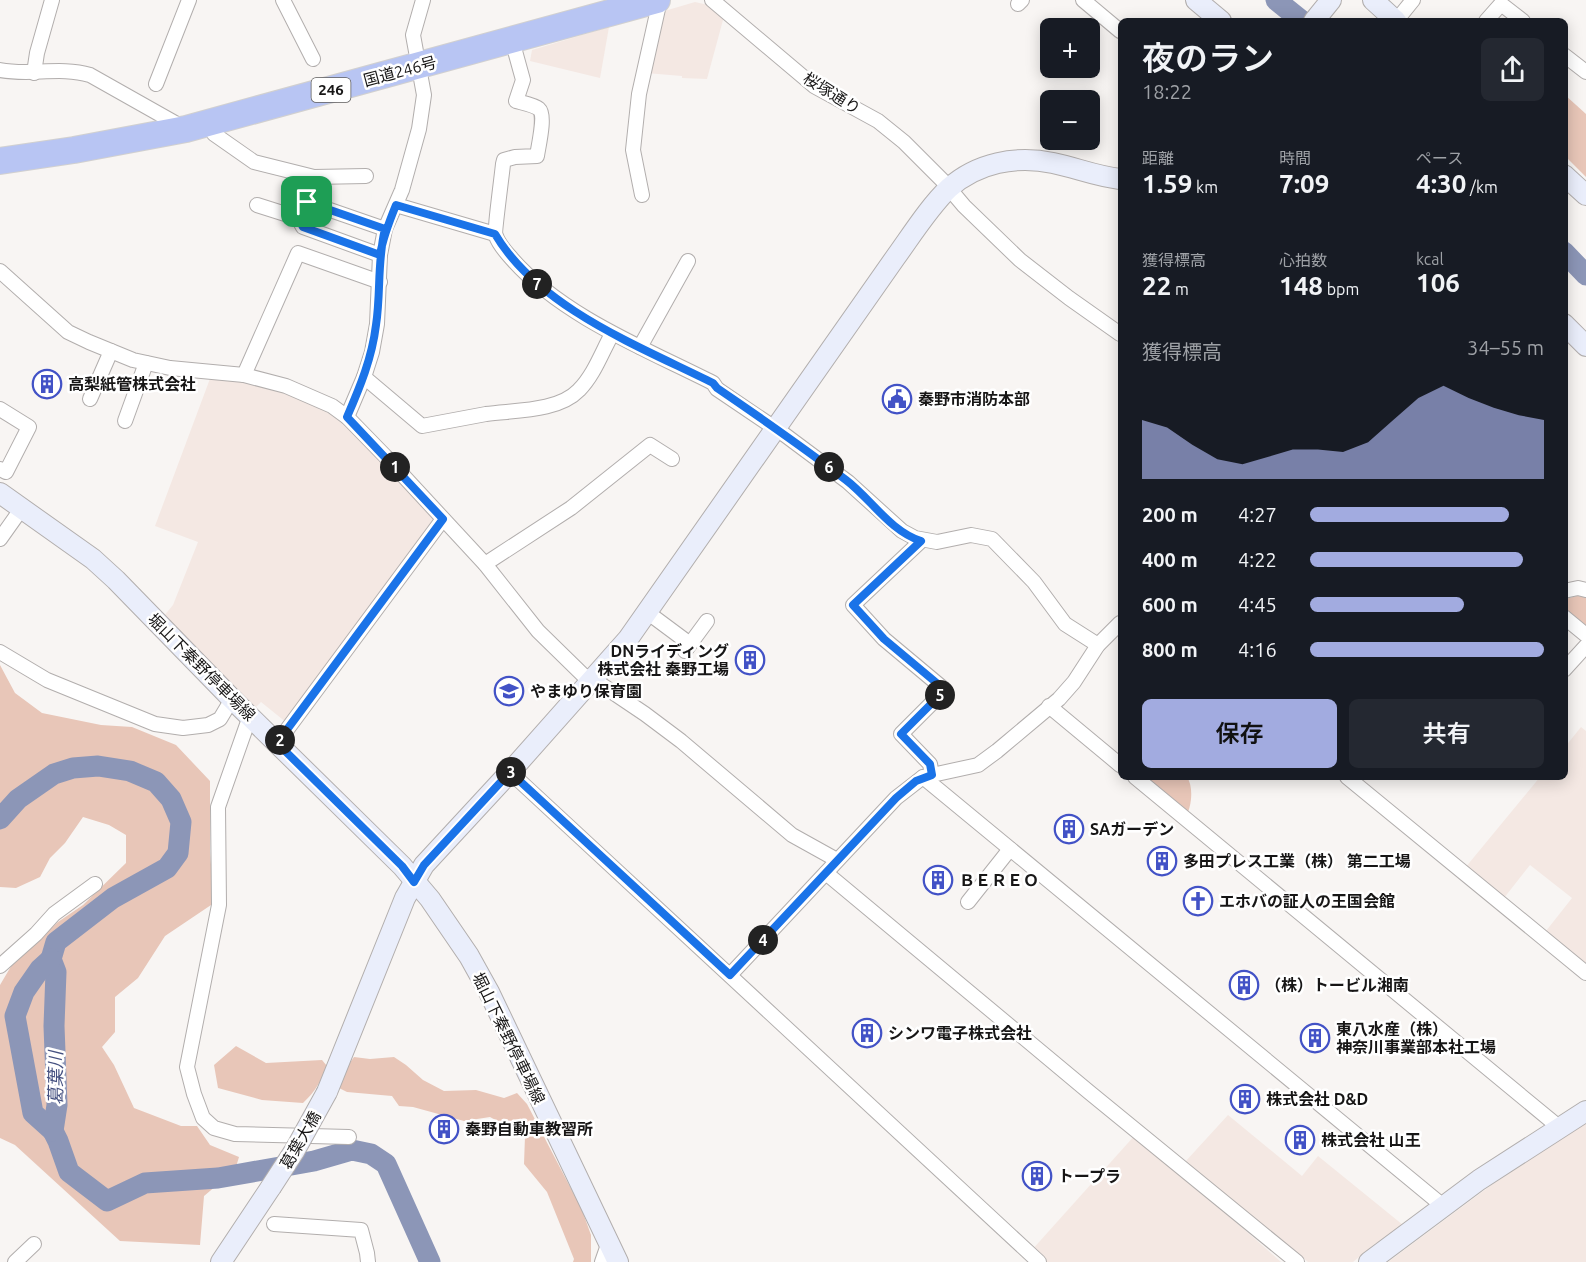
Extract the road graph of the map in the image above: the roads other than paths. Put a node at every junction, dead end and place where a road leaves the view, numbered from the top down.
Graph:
1 (52, 0) edge
2 (189, 0) edge
3 (283, 0) edge
4 (423, 0) edge
5 (659, 0) edge
6 (712, 0) edge
7 (1083, 0) edge
8 (1196, 0) edge
9 (1331, 0) edge
10 (1373, 0) edge
11 (1413, 0) edge
12 (1217, 18) edge
13 (1316, 18) edge
14 (1393, 18) edge
15 (1398, 18) edge
16 (1489, 18) edge
17 (1519, 18) edge
18 (1118, 29) edge
19 (512, 40) junction
20 (313, 58) dead end
21 (1568, 58) edge
22 (418, 66) junction
23 (0, 70) edge
24 (1586, 72) edge
25 (34, 73) junction
26 (156, 84) dead end
27 (197, 126) junction
28 (0, 161) edge
29 (366, 176) dead end
30 (314, 177) junction
31 (1118, 179) edge
32 (1568, 179) edge
33 (949, 188) junction
34 (642, 195) dead end
35 (1586, 195) edge
36 (394, 200) junction
37 (307, 202) junction
38 (257, 205) dead end
39 (298, 218) junction
40 (385, 229) junction
41 (495, 234) junction
42 (380, 255) junction
43 (688, 261) dead end
44 (0, 271) edge
45 (380, 282) junction
46 (1568, 328) edge
47 (1118, 333) edge
48 (612, 334) junction
49 (1586, 346) edge
50 (640, 347) junction
51 (111, 351) junction
52 (146, 363) junction
53 (244, 375) junction
54 (364, 377) junction
55 (90, 399) dead end
56 (0, 409) edge
57 (347, 417) junction
58 (125, 421) dead end
59 (776, 429) junction
60 (672, 459) dead end
61 (0, 470) edge
62 (0, 493) edge
63 (22, 508) junction
64 (443, 519) junction
65 (0, 538) edge
66 (921, 541) junction
67 (485, 564) junction
68 (1568, 590) edge
69 (1586, 590) edge
70 (647, 612) junction
71 (707, 621) dead end
72 (1568, 621) edge
73 (1118, 625) edge
74 (1586, 635) edge
75 (1098, 645) junction
76 (1586, 646) edge
77 (0, 652) edge
78 (1568, 666) edge
79 (593, 679) junction
80 (232, 699) junction
81 (1049, 706) junction
82 (250, 716) junction
83 (277, 743) junction
84 (1118, 763) edge
85 (510, 772) junction
86 (927, 776) junction
87 (1139, 780) edge
88 (1351, 780) edge
89 (1010, 849) junction
90 (837, 860) junction
91 (826, 873) junction
92 (414, 882) junction
93 (95, 884) dead end
94 (968, 902) dead end
95 (0, 966) edge
96 (1586, 973) edge
97 (730, 975) junction
98 (1586, 1111) edge
99 (1560, 1128) junction
100 (349, 1137) dead end
101 (1443, 1206) junction
102 (274, 1224) dead end
103 (609, 1242) junction
104 (34, 1244) dead end
105 (15, 1262) edge
106 (221, 1262) edge
107 (368, 1262) edge
108 (602, 1262) edge
109 (618, 1262) edge
110 (1039, 1262) edge
111 (1298, 1262) edge
112 (1369, 1262) edge

1 - 25 street
2 - 26 street
3 - 20 street
4 - 22 street
5 - 19 highway, 国道246号 / 246
5 - 34 street
6 - 33 street, 桜塚通り
7 - 18 street
8 - 12 street
9 - 13 street
10 - 14 street
11 - 15 street
16 - 17 street
19 - 22 highway, 国道246号 / 246
19 - 41 street
21 - 24 street
22 - 27 highway, 国道246号 / 246
22 - 36 street
23 - 25 street
25 - 27 street
27 - 28 highway, 国道246号 / 246
27 - 30 street
29 - 30 street
30 - 37 street
31 - 33 street, 葛葉大橋
32 - 35 street
33 - 47 street, 桜塚通り
33 - 59 street, 葛葉大橋
36 - 40 street
36 - 41 street
37 - 39 street
37 - 40 street
38 - 39 street
39 - 42 street
40 - 42 street
41 - 48 street
42 - 45 street
43 - 50 street
44 - 51 street
45 - 53 street
45 - 54 street
46 - 49 street
48 - 50 street
48 - 54 street
50 - 59 street
51 - 52 street
51 - 55 street
52 - 53 street
52 - 58 street
53 - 57 street
54 - 57 street
56 - 61 street
57 - 64 street
59 - 66 street
59 - 70 street, 葛葉大橋
60 - 67 street
62 - 63 street, 堀山下秦野停車場線
63 - 65 street
63 - 80 street, 堀山下秦野停車場線
64 - 67 street
64 - 83 street
66 - 75 street
66 - 86 street
67 - 79 street
68 - 69 street
70 - 71 street
70 - 79 street, 葛葉大橋
72 - 74 street
73 - 75 street
75 - 81 street
76 - 78 street
77 - 80 street
79 - 85 street, 葛葉大橋
79 - 90 street
80 - 82 street, 堀山下秦野停車場線
81 - 84 street
81 - 86 street
82 - 83 street, 堀山下秦野停車場線
82 - 100 street
83 - 92 street, 堀山下秦野停車場線
85 - 92 street, 葛葉大橋
85 - 97 street
86 - 89 street
86 - 90 street
87 - 99 street
88 - 96 street
89 - 94 street
89 - 101 street
90 - 91 street
91 - 97 street
91 - 111 street
92 - 103 street, 堀山下秦野停車場線
92 - 106 street, 葛葉大橋, bridge
93 - 95 street
97 - 110 street
98 - 99 street
99 - 101 street
101 - 112 street
102 - 107 street
103 - 108 street
103 - 109 street, 堀山下秦野停車場線
104 - 105 street

